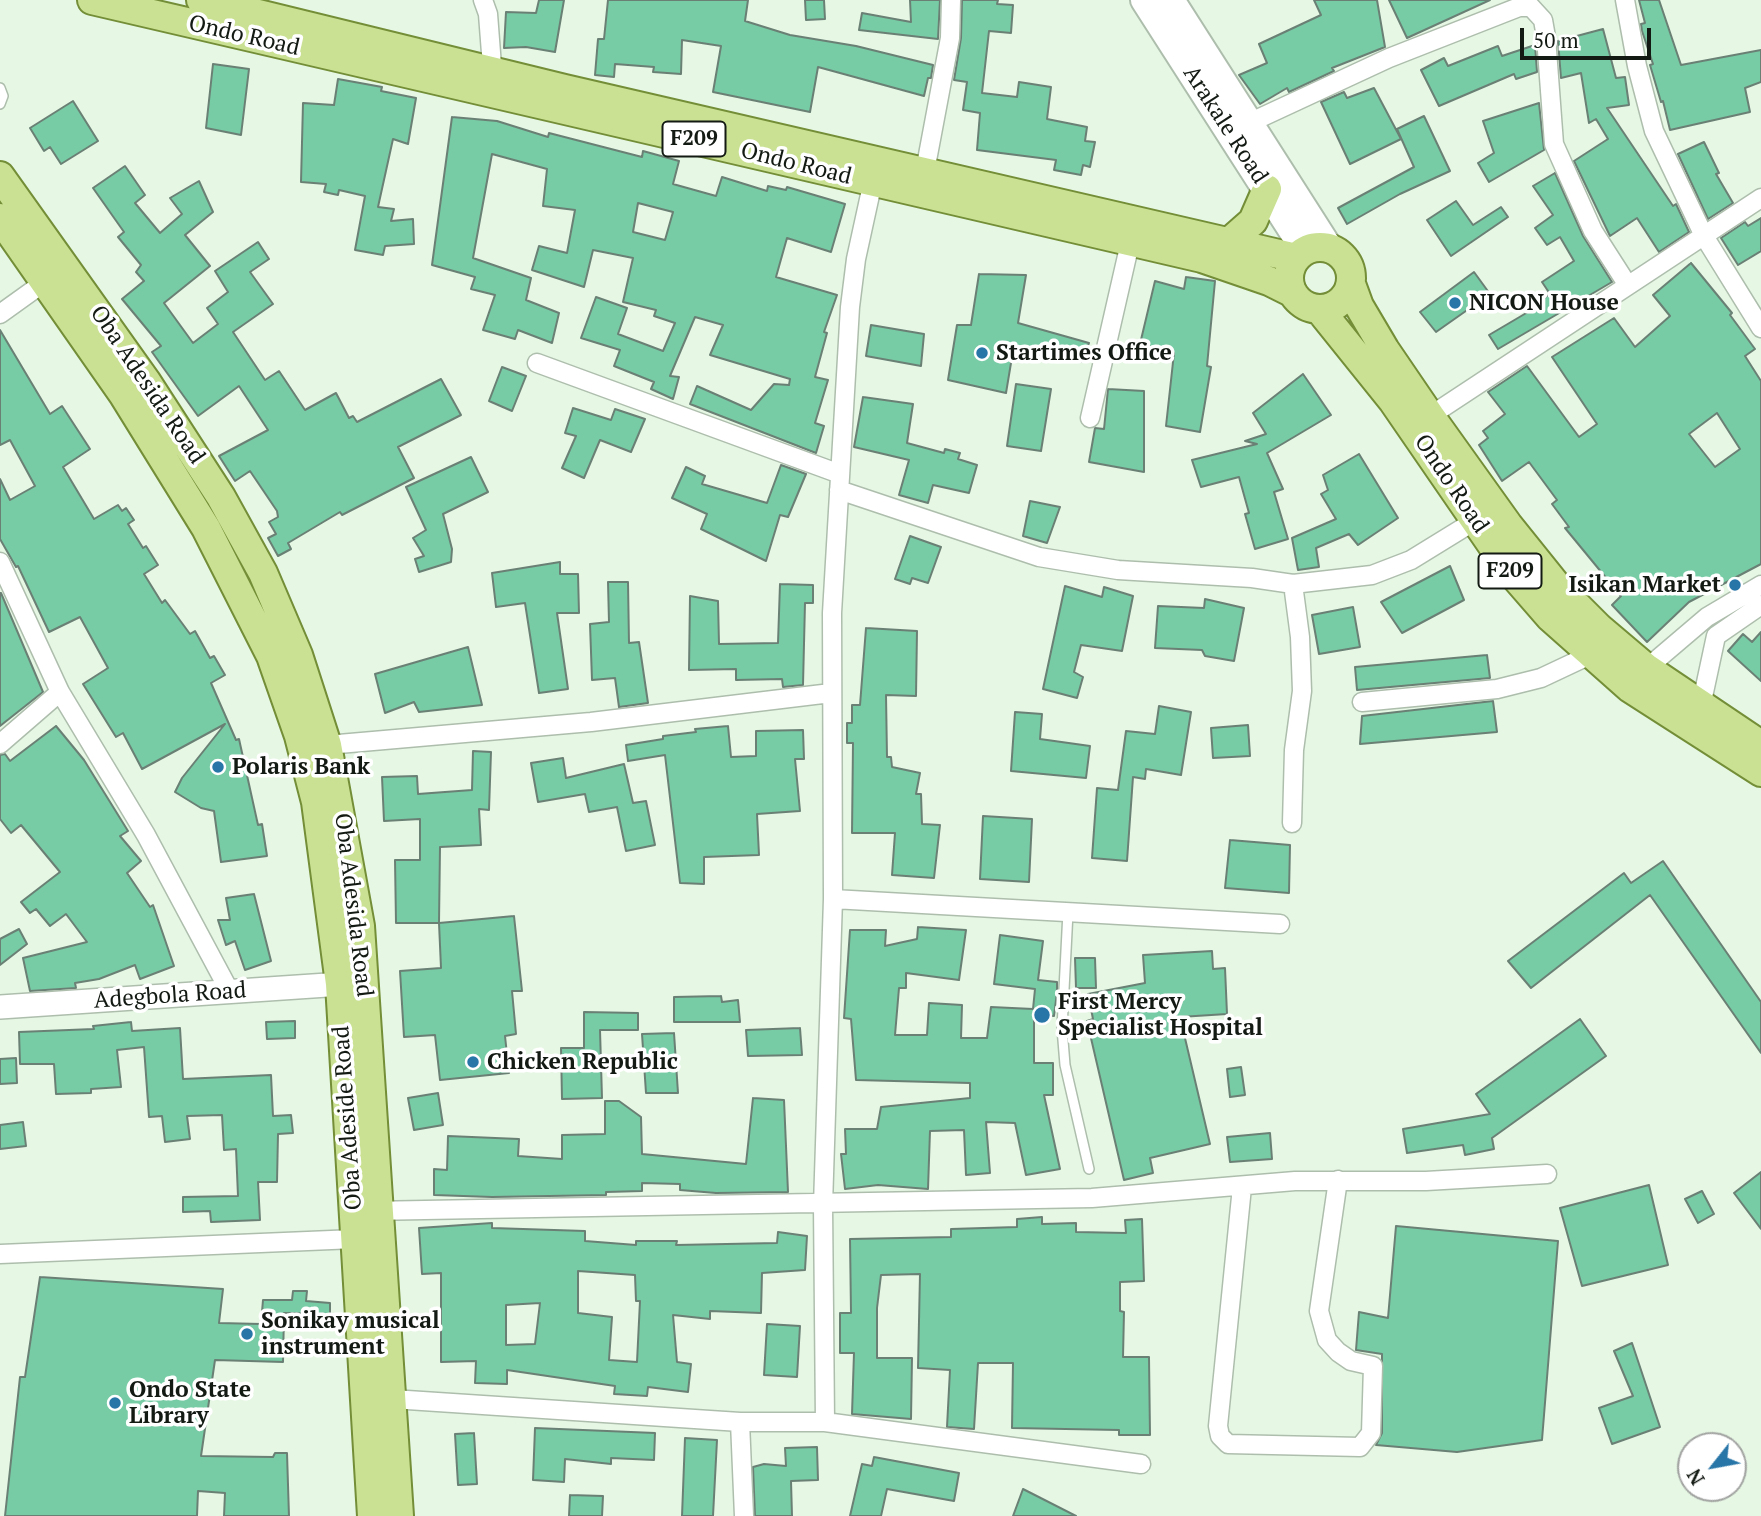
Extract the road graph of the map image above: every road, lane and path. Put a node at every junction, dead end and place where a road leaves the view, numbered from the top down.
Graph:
1 (92, 0) edge
2 (201, 0) edge
3 (483, 0) edge
4 (951, 0) edge
5 (1144, 0) edge
6 (1171, 0) edge
7 (1625, 0) edge
8 (493, 82) junction
9 (0, 88) edge
10 (0, 104) edge
11 (1249, 124) junction
12 (925, 171) junction
13 (875, 172) junction
14 (0, 176) edge
15 (1267, 189) junction
16 (1761, 198) edge
17 (0, 218) edge
18 (1704, 236) junction
19 (1130, 243) junction
20 (1228, 243) junction
21 (1311, 252) junction
22 (46, 281) junction
23 (1350, 284) junction
24 (1627, 284) junction
25 (1293, 293) junction
26 (1320, 309) junction
27 (0, 314) edge
28 (1761, 328) edge
29 (537, 363) dead end
30 (1430, 416) junction
31 (1090, 418) dead end
32 (840, 482) junction
33 (1476, 520) junction
34 (0, 562) edge
35 (1293, 584) junction
36 (1761, 585) edge
37 (1761, 605) edge
38 (1592, 654) junction
39 (1638, 677) junction
40 (60, 692) junction
41 (831, 693) junction
42 (1362, 702) dead end
43 (1701, 706) junction
44 (0, 744) edge
45 (327, 745) junction
46 (1761, 745) edge
47 (1761, 772) edge
48 (1292, 823) dead end
49 (833, 899) junction
50 (1068, 912) junction
51 (1280, 924) dead end
52 (352, 984) junction
53 (230, 992) junction
54 (0, 1007) edge
55 (1089, 1169) dead end
56 (1547, 1174) dead end
57 (1338, 1180) junction
58 (1242, 1187) junction
59 (823, 1205) junction
60 (366, 1211) junction
61 (355, 1239) junction
62 (0, 1254) edge
63 (392, 1399) junction
64 (740, 1422) junction
65 (825, 1422) junction
66 (1141, 1464) dead end
67 (372, 1516) edge
68 (399, 1516) edge
69 (744, 1516) edge

1 - 8 main road, Ondo Road / F209
2 - 8 main road, Ondo Road / F209
3 - 8 street
4 - 12 street
5 - 15 main road, Arakale Road
6 - 11 main road, Arakale Road
7 - 18 street
8 - 13 main road, Ondo Road / F209
9 - 10 lane
11 - 21 main road, Arakale Road
11 - 24 street
12 - 13 main road, Ondo Road / F209
12 - 20 main road, Ondo Road / F209
13 - 19 main road, Ondo Road / F209
13 - 32 street
14 - 45 main road, Oba Adesida Road
15 - 20 main road
15 - 21 main road, Arakale Road
16 - 18 street
17 - 22 main road
18 - 24 street
18 - 28 street
19 - 25 main road, Ondo Road / F209
19 - 31 street
20 - 21 main road, Ondo Road / F209
21 - 23 main road, F209
21 - 25 main road
22 - 27 street
22 - 52 main road
23 - 26 main road
23 - 30 main road, Ondo Road / F209
24 - 30 street
25 - 26 main road, F209
26 - 33 main road, Ondo Road / F209
29 - 32 street
30 - 39 main road, Ondo Road / F209
32 - 35 street
32 - 41 street
33 - 35 street
33 - 38 main road, Ondo Road / F209
34 - 40 street
35 - 48 street
36 - 39 street
37 - 43 street
38 - 39 main road, Ondo Road / F209
38 - 42 street
39 - 43 main road, Ondo Road / F209
39 - 47 main road, Ondo Road / F209
40 - 44 street
40 - 53 street
41 - 45 street
41 - 49 street
43 - 46 main road, Ondo Road / F209
45 - 52 main road, Oba Adesida Road
49 - 50 street
49 - 59 street
50 - 51 street
50 - 55 lane
52 - 53 street, Adegbola Road
52 - 60 main road, Oba Adesida Road
53 - 54 street, Adegbola Road
56 - 57 street
57 - 58 street
57 - 58 street
58 - 59 street
59 - 60 street
59 - 65 street
60 - 61 main road, Oba Adeside Road
60 - 63 main road, Oba Adesida Road
61 - 62 street
61 - 67 main road, Oba Adeside Road
63 - 64 street
63 - 68 main road, Oba Adesida Road
64 - 65 street
64 - 69 street
65 - 66 street

